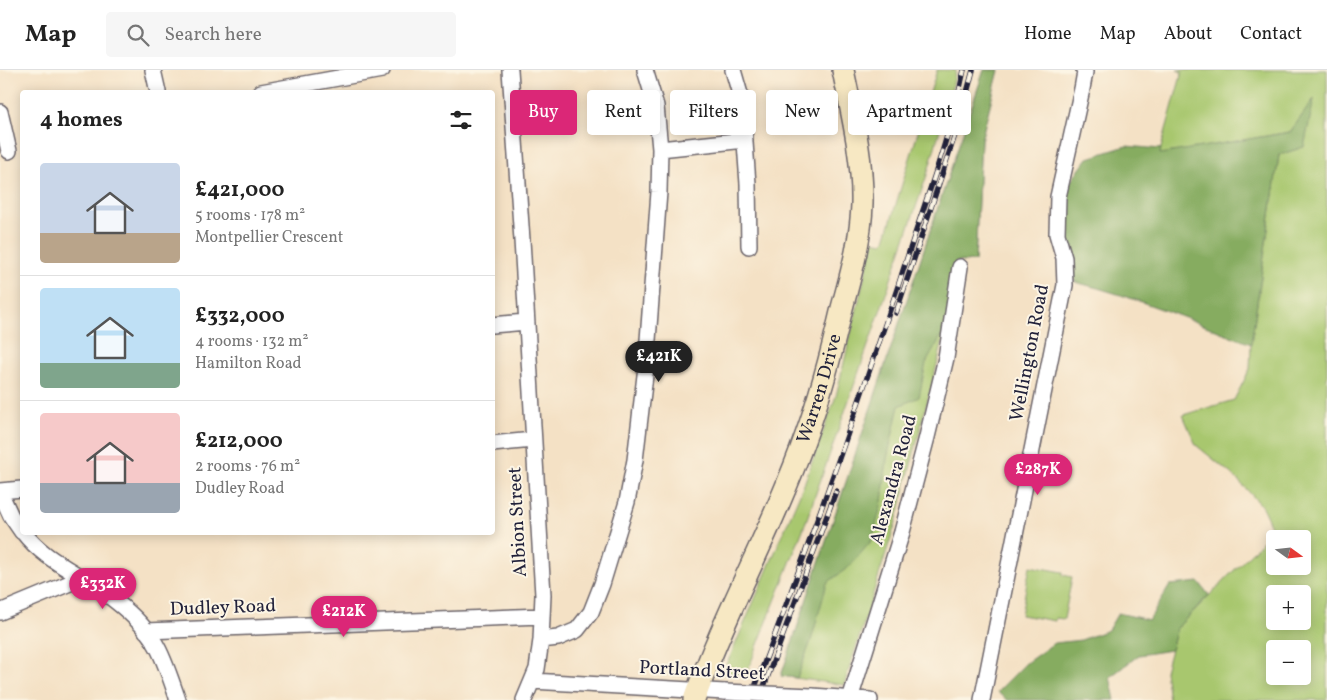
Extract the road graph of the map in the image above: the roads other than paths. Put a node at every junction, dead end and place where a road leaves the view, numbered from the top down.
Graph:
1 (153, 70) edge
2 (382, 70) edge
3 (510, 70) edge
4 (645, 70) edge
5 (733, 70) edge
6 (843, 70) edge
7 (1086, 71) edge
8 (158, 90) edge
9 (272, 90) edge
10 (0, 112) edge
11 (745, 140) junction
12 (660, 149) junction
13 (11, 150) edge
14 (749, 246) dead end
15 (960, 267) dead end
16 (526, 322) junction
17 (495, 325) edge
18 (533, 440) junction
19 (495, 444) edge
20 (20, 489) edge
21 (0, 492) edge
22 (20, 528) edge
23 (25, 535) edge
24 (82, 578) junction
25 (0, 612) edge
26 (542, 616) junction
27 (146, 631) junction
28 (541, 640) junction
29 (532, 682) junction
30 (696, 695) edge
31 (843, 699) edge
32 (178, 700) edge
33 (524, 700) edge
34 (870, 700) edge
35 (982, 700) edge

1 - 8 street
2 - 9 street
3 - 16 street, Albion Street
4 - 12 street
5 - 11 street
6 - 30 street, Warren Drive
7 - 35 street, Wellington Road
10 - 13 street
11 - 12 street
11 - 14 street
12 - 28 street
15 - 31 street, Alexandra Road
16 - 17 street
16 - 18 street, Albion Street
18 - 19 street
18 - 26 street, Albion Street
20 - 21 street
21 - 22 street
23 - 24 street
24 - 25 street
24 - 27 street
26 - 27 street, Dudley Road
26 - 28 street, Albion Street
27 - 32 street
28 - 29 street, Albion Street
29 - 30 street, Portland Street
29 - 33 street, Albion Street
30 - 31 street, Portland Street, bridge
31 - 34 street, Portland Street

